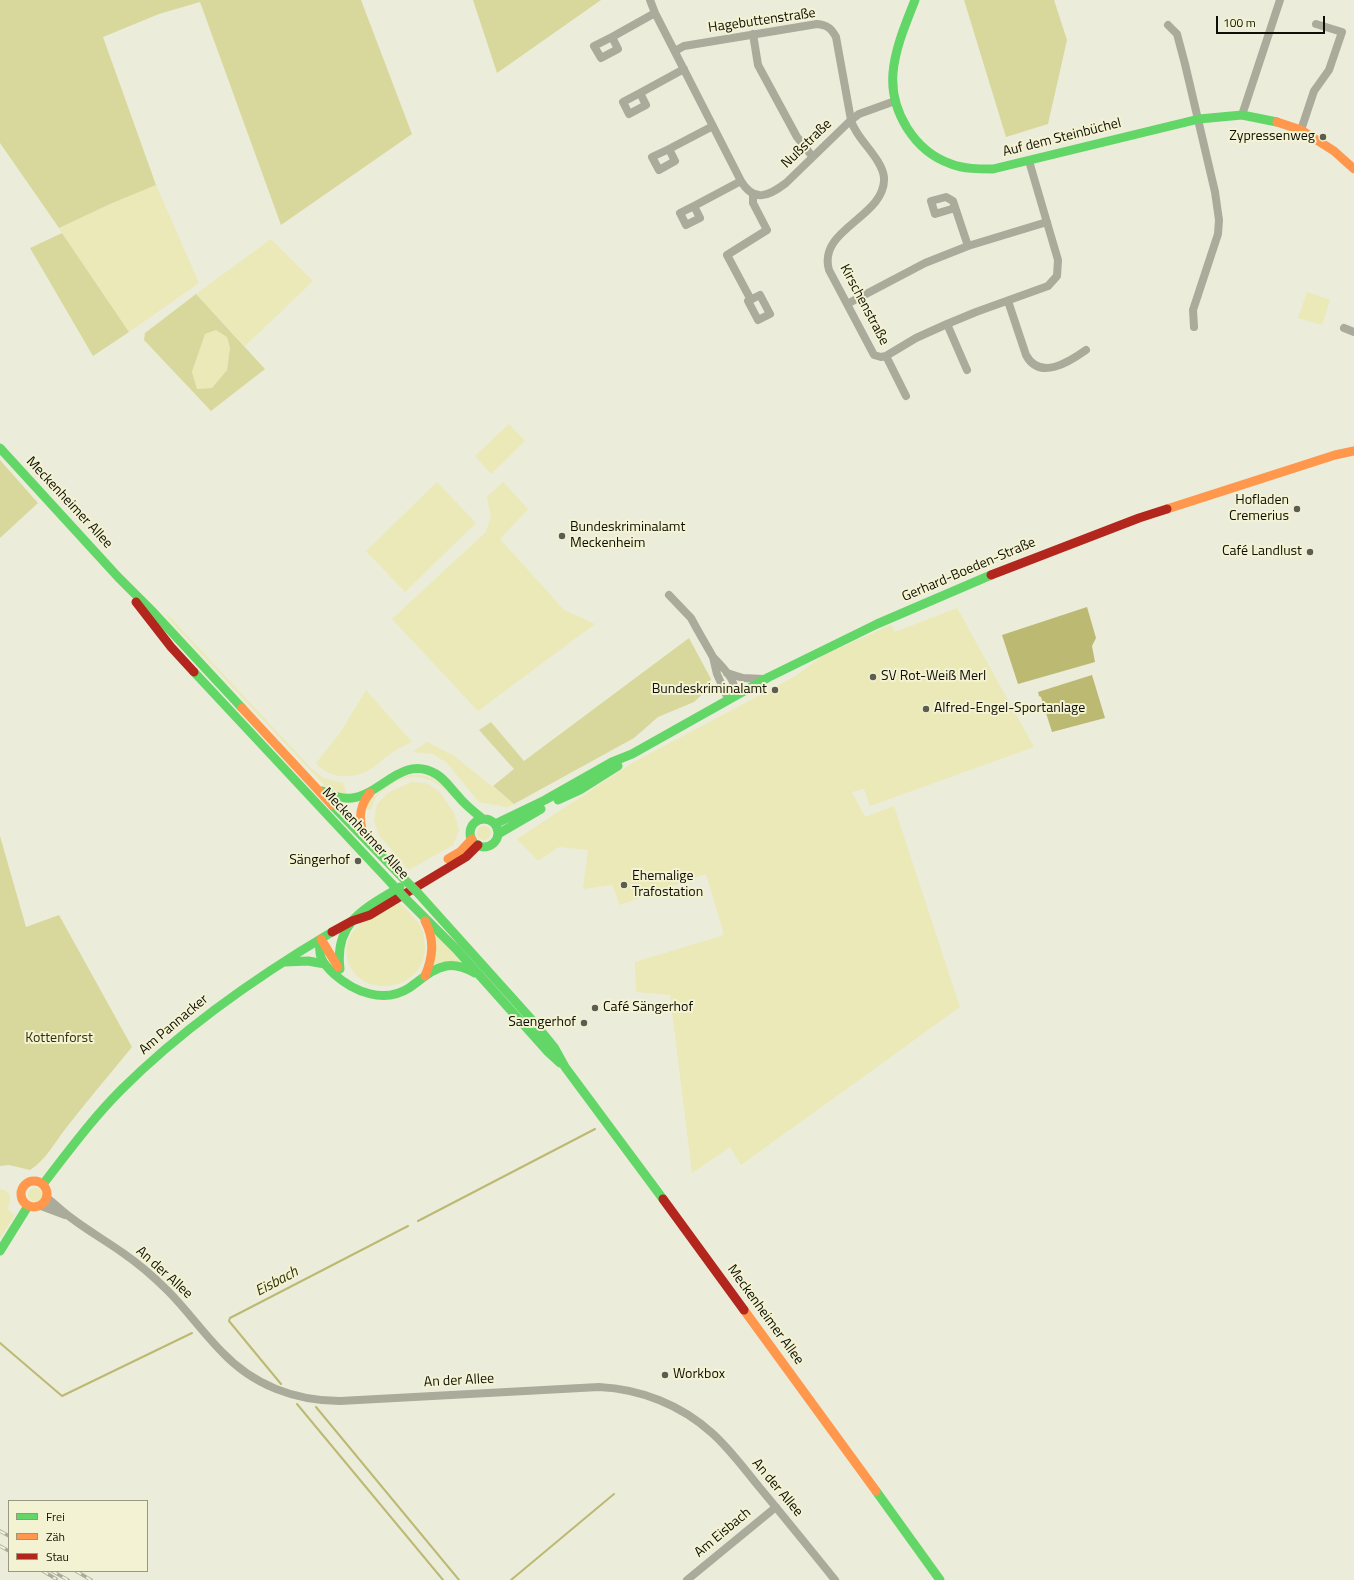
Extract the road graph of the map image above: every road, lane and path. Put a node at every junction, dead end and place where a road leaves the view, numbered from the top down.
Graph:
1 (650, 0) edge
2 (915, 0) edge
3 (1280, 0) edge
4 (655, 13) junction
5 (1316, 24) dead end
6 (1168, 25) dead end
7 (753, 34) junction
8 (612, 37) dead end
9 (675, 51) junction
10 (684, 69) junction
11 (640, 93) dead end
12 (895, 102) junction
13 (1242, 115) junction
14 (1199, 119) junction
15 (851, 120) junction
16 (714, 126) junction
17 (1302, 130) junction
18 (669, 149) dead end
19 (812, 156) junction
20 (1029, 161) junction
21 (1354, 169) edge
22 (741, 181) junction
23 (754, 194) junction
24 (694, 206) dead end
25 (955, 208) dead end
26 (1047, 222) junction
27 (968, 246) junction
28 (751, 300) dead end
29 (1008, 301) junction
30 (847, 304) junction
31 (947, 324) junction
32 (1194, 327) dead end
33 (1344, 328) dead end
34 (1354, 332) edge
35 (1086, 350) dead end
36 (886, 356) junction
37 (967, 370) dead end
38 (906, 396) dead end
39 (1354, 446) edge
40 (0, 448) edge
41 (1354, 450) edge
42 (1335, 455) junction
43 (669, 595) dead end
44 (151, 615) junction
45 (713, 657) junction
46 (727, 673) junction
47 (764, 680) junction
48 (728, 699) junction
49 (318, 789) junction
50 (373, 790) junction
51 (458, 796) junction
52 (483, 819) junction
53 (472, 827) junction
54 (496, 829) junction
55 (365, 838) junction
56 (475, 842) junction
57 (414, 907) junction
58 (352, 921) junction
59 (321, 939) junction
60 (284, 962) junction
61 (325, 964) junction
62 (340, 969) junction
63 (425, 976) junction
64 (481, 976) junction
65 (354, 988) junction
66 (565, 1067) junction
67 (43, 1184) junction
68 (47, 1198) junction
69 (28, 1206) junction
70 (41, 1206) junction
71 (70, 1217) junction
72 (0, 1251) edge
73 (776, 1507) junction
74 (687, 1580) edge
75 (835, 1580) edge
76 (940, 1580) edge

1 - 4 street
2 - 12 main road, Auf dem Steinbüchel
3 - 13 street
4 - 8 street
4 - 9 street
5 - 17 street
6 - 14 street
7 - 9 street, Hagebuttenstraße
7 - 15 street, Hagebuttenstraße
7 - 19 street
9 - 10 street
10 - 11 street
10 - 16 street
12 - 15 street, Nußstraße
12 - 20 main road, Auf dem Steinbüchel
13 - 14 main road, Auf dem Steinbüchel
13 - 17 main road, Auf dem Steinbüchel
14 - 20 main road, Auf dem Steinbüchel
14 - 32 street
15 - 19 street, Nußstraße
15 - 30 street, Kirschenstraße
16 - 18 street
16 - 22 street
17 - 21 main road, Auf dem Steinbüchel
19 - 23 street, Nußstraße
20 - 26 street, Kirschenstraße
22 - 23 street
22 - 24 street
23 - 28 street
25 - 27 street
26 - 27 street
26 - 29 street, Kirschenstraße
27 - 30 street
29 - 31 street, Kirschenstraße
29 - 35 street
30 - 36 street, Kirschenstraße
31 - 36 street, Kirschenstraße
31 - 37 street
33 - 34 street
36 - 38 street, Kirschenstraße
39 - 42 main road, Gerhard-Boeden-Straße
40 - 44 main road, Meckenheimer Allee
41 - 42 main road, Gerhard-Boeden-Straße
42 - 47 main road, Gerhard-Boeden-Straße
43 - 45 street
44 - 49 main road, Meckenheimer Allee
44 - 57 main road, Meckenheimer Allee, bridge
45 - 46 street
45 - 48 street
46 - 47 street
46 - 48 street
47 - 48 main road, Gerhard-Boeden-Straße
48 - 54 main road, Gerhard-Boeden-Straße
49 - 50 main road
49 - 55 main road, Meckenheimer Allee
50 - 51 main road
50 - 55 main road
51 - 52 main road
51 - 53 main road
52 - 53 main road
52 - 54 main road
53 - 56 main road
54 - 56 main road, Gerhard-Boeden-Straße
55 - 66 main road, Meckenheimer Allee, bridge
56 - 58 main road, Am Pannacker
57 - 63 main road
57 - 64 main road, Meckenheimer Allee
58 - 59 main road, Am Pannacker
58 - 62 main road
59 - 60 main road, Am Pannacker
59 - 61 main road
59 - 62 main road
60 - 61 main road
60 - 67 main road, Am Pannacker
61 - 65 main road
62 - 65 main road
63 - 64 main road
63 - 65 main road
64 - 66 main road, Meckenheimer Allee
66 - 76 main road, Meckenheimer Allee
67 - 68 main road
67 - 69 main road
68 - 70 main road
68 - 71 street, An der Allee
69 - 70 main road
69 - 72 main road
70 - 71 street, An der Allee
71 - 73 street, An der Allee
73 - 74 street, Am Eisbach
73 - 75 street, An der Allee

